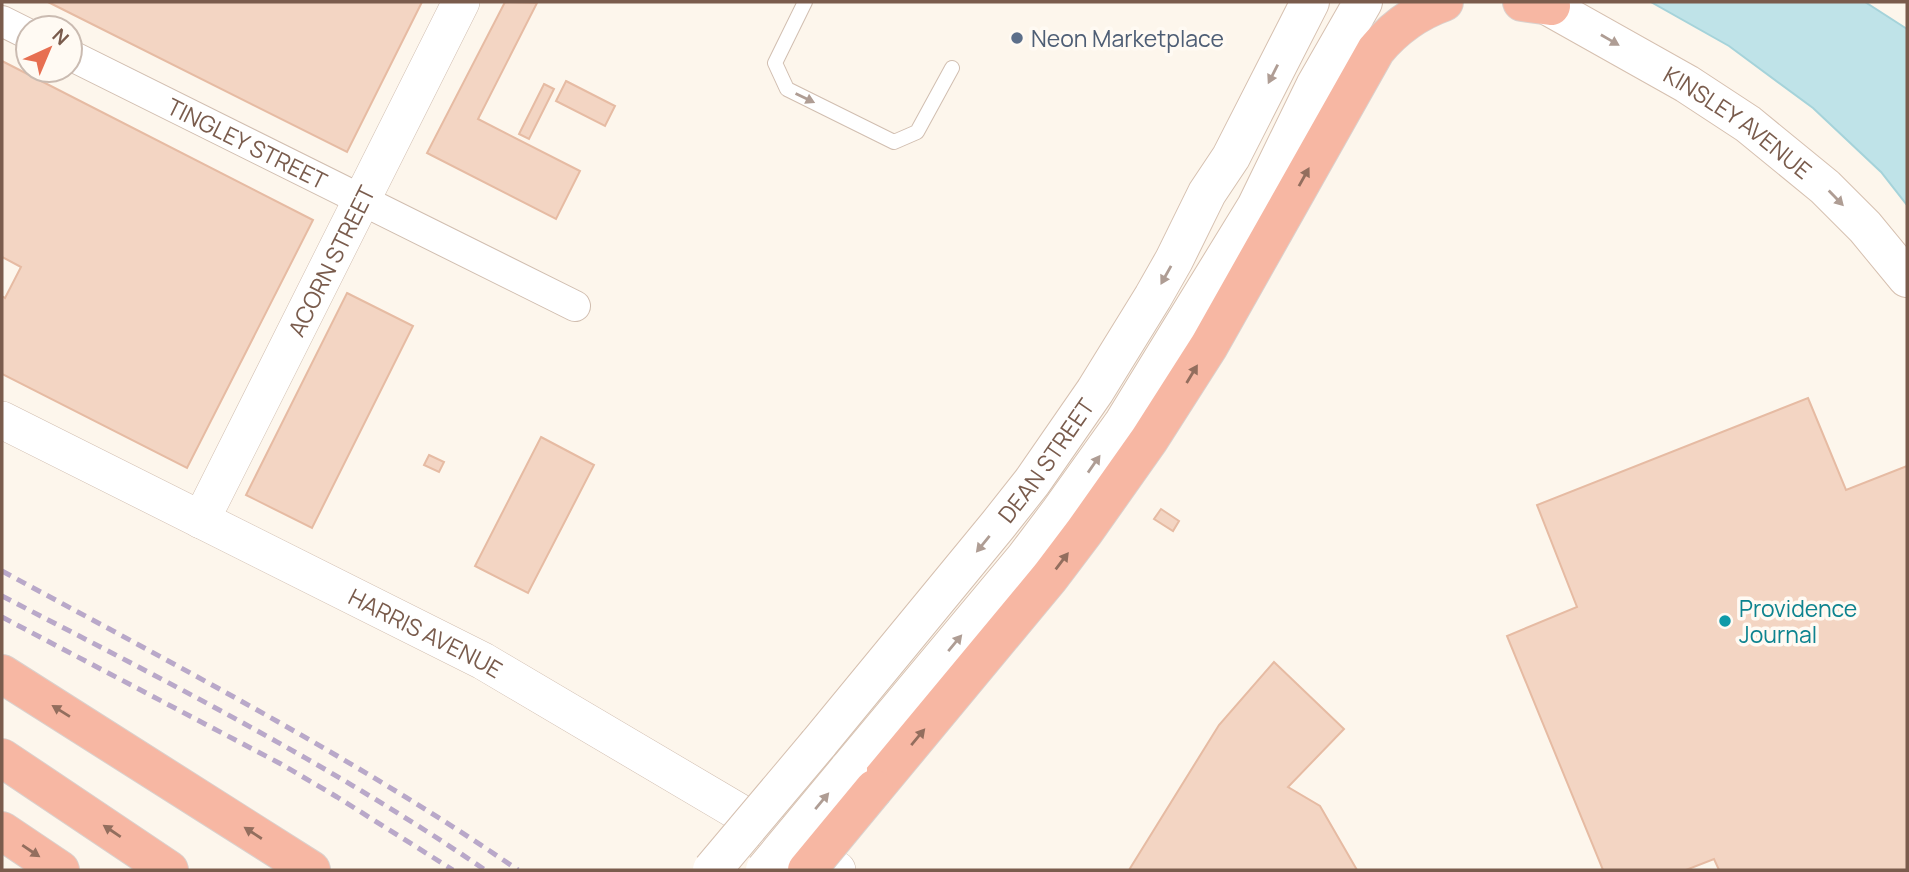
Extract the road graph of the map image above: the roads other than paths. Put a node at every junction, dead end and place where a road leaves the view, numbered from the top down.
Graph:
1 (461, 2) edge
2 (805, 2) edge
3 (1363, 2) edge
4 (1444, 2) edge
5 (1538, 3) edge
6 (1305, 6) edge
7 (84, 62) edge
8 (952, 68) dead end
9 (362, 202) junction
10 (1907, 278) edge
11 (575, 306) dead end
12 (2, 419) edge
13 (201, 520) junction
14 (2, 674) edge
15 (2, 758) edge
16 (861, 780) junction
17 (2, 831) edge
18 (60, 870) edge
19 (169, 870) edge
20 (311, 870) edge
21 (712, 870) edge
22 (765, 870) edge
23 (807, 870) edge
24 (837, 870) edge

1 - 9 street, ACORN STREET
2 -> 8 lane
16 -> 3 main road, DEAN STREET
16 -> 4 highway
5 -> 10 main road, KINSLEY AVENUE
6 -> 21 main road, DEAN STREET, bridge
7 - 9 street, TINGLEY STREET
9 - 11 street, TINGLEY STREET
9 - 13 street, ACORN STREET
12 - 13 street, HARRIS AVENUE
13 - 24 street, HARRIS AVENUE
20 -> 14 highway
19 -> 15 highway
22 -> 16 main road, DEAN STREET, bridge
16 - 23 highway, bridge
17 -> 18 highway

